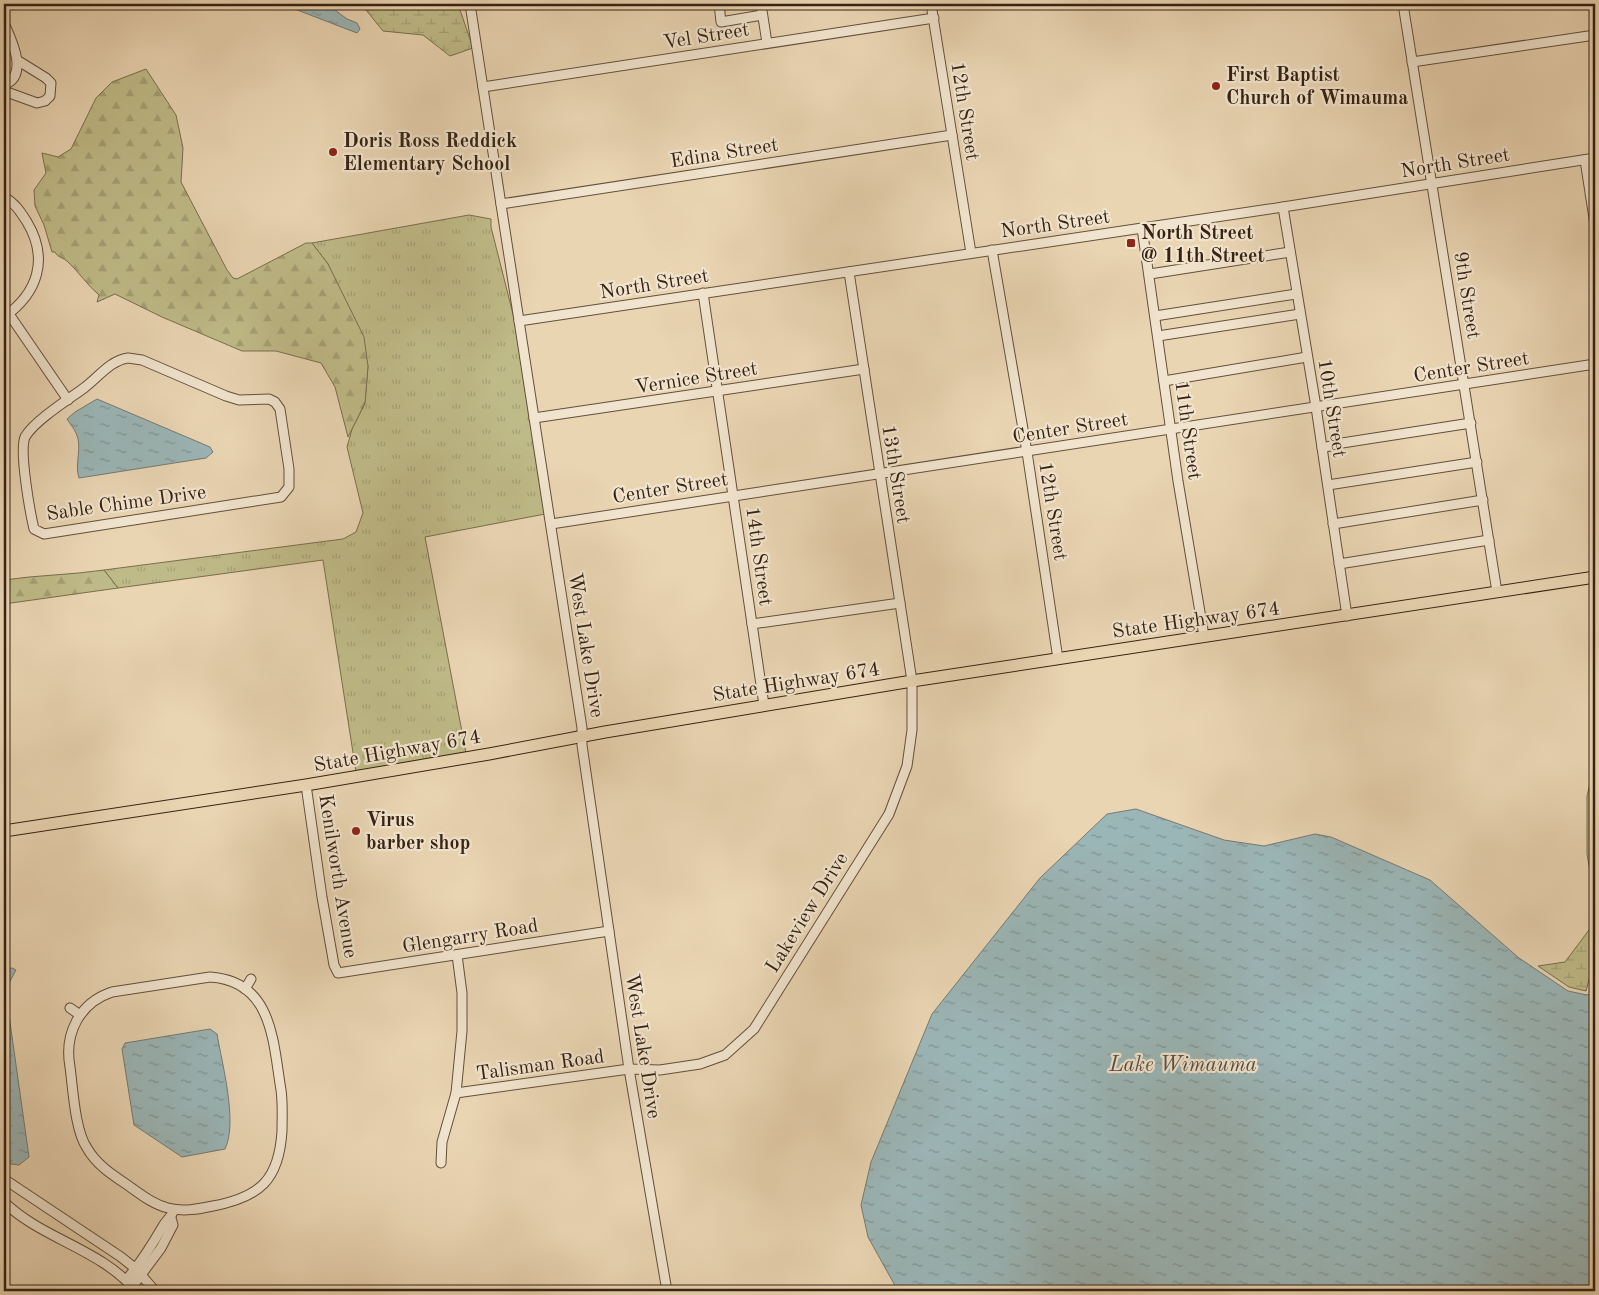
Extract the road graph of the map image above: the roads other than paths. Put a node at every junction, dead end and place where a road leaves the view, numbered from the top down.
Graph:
1 (470, 4) edge
2 (718, 4) edge
3 (761, 4) edge
4 (931, 4) edge
5 (1403, 4) edge
6 (762, 15) junction
7 (934, 18) junction
8 (4, 23) edge
9 (1595, 35) edge
10 (767, 43) junction
11 (17, 60) junction
12 (1412, 62) junction
13 (4, 85) edge
14 (483, 87) junction
15 (4, 91) edge
16 (952, 135) junction
17 (1595, 158) edge
18 (1585, 160) junction
19 (1432, 182) junction
20 (4, 197) edge
21 (501, 204) junction
22 (1283, 207) junction
23 (1595, 225) edge
24 (1142, 228) junction
25 (992, 250) junction
26 (1290, 252) junction
27 (971, 253) junction
28 (849, 272) junction
29 (1150, 274) junction
30 (703, 293) junction
31 (1296, 294) junction
32 (1300, 314) junction
33 (6, 315) edge
34 (1155, 316) junction
35 (519, 321) junction
36 (1158, 336) junction
37 (1307, 358) junction
38 (1595, 364) edge
39 (864, 369) junction
40 (1164, 381) junction
41 (1465, 384) junction
42 (718, 391) junction
43 (68, 400) junction
44 (1316, 407) junction
45 (534, 418) junction
46 (1471, 423) junction
47 (1171, 430) junction
48 (1322, 448) junction
49 (1027, 452) junction
50 (1477, 462) junction
51 (879, 473) junction
52 (1328, 485) junction
53 (733, 495) junction
54 (1483, 500) junction
55 (551, 524) junction
56 (1333, 524) junction
57 (1489, 540) junction
58 (1339, 564) junction
59 (1595, 577) edge
60 (1497, 592) junction
61 (900, 604) junction
62 (1347, 616) junction
63 (752, 624) junction
64 (1204, 636) junction
65 (1058, 659) junction
66 (912, 681) junction
67 (764, 705) junction
68 (582, 736) junction
69 (306, 785) junction
70 (4, 831) edge
71 (609, 931) junction
72 (457, 955) junction
73 (338, 973) joint
74 (251, 979) dead end
75 (245, 989) junction
76 (70, 1008) dead end
77 (80, 1015) junction
78 (629, 1069) junction
79 (456, 1093) junction
80 (441, 1163) dead end
81 (4, 1179) edge
82 (4, 1202) edge
83 (173, 1214) junction
84 (139, 1272) junction
85 (131, 1286) edge
86 (155, 1291) edge
87 (666, 1291) edge

1 - 14 street, West Lake Drive
2 - 6 street
3 - 6 street
4 - 7 street, 12th Street
5 - 12 street, 9th Street
6 - 10 street
7 - 10 street, Vel Street
7 - 16 street, 12th Street
8 - 11 street
9 - 12 street
10 - 14 street, Vel Street
11 - 13 street
11 - 15 street
12 - 19 street, 9th Street
14 - 21 street, West Lake Drive
16 - 21 street, Edina Street
16 - 27 street, 12th Street
17 - 18 street, North Street
18 - 19 street, North Street
18 - 23 street
19 - 22 street, North Street
19 - 41 street, 9th Street
20 - 33 street
21 - 35 street, West Lake Drive
22 - 24 street, North Street
22 - 26 street, 10th Street
24 - 25 street, North Street
24 - 29 street, 11th Street
25 - 27 street, North Street
25 - 49 street, 12th Street
26 - 29 street
26 - 31 street, 10th Street
27 - 28 street, North Street
28 - 30 street, North Street
28 - 39 street, 13th Street
29 - 34 street, 11th Street
30 - 35 street, North Street
30 - 42 street, 14th Street
31 - 32 street, 10th Street
31 - 34 street
32 - 36 street
32 - 37 street, 10th Street
33 - 43 street
34 - 36 street, 11th Street
35 - 45 street, West Lake Drive
36 - 40 street, 11th Street
37 - 40 street
37 - 44 street, 10th Street
38 - 41 street, Center Street
39 - 42 street, Vernice Street
39 - 51 street, 13th Street
40 - 47 street, 11th Street
41 - 44 street, Center Street
41 - 46 street, 9th Street
42 - 45 street, Vernice Street
42 - 53 street, 14th Street
43 - 43 street, Sable Chime Drive
44 - 47 street, Center Street
44 - 48 street, 10th Street
45 - 55 street, West Lake Drive
46 - 48 street
46 - 50 street, 9th Street
47 - 49 street, Center Street
47 - 64 street, 11th Street
48 - 52 street, 10th Street
49 - 51 street, Center Street
49 - 65 street, 12th Street
50 - 52 street
50 - 54 street, 9th Street
51 - 53 street, Center Street
51 - 61 street, 13th Street
52 - 56 street, 10th Street
53 - 55 street, Center Street
53 - 63 street, 14th Street
54 - 56 street
54 - 57 street, 9th Street
55 - 68 street, West Lake Drive
56 - 58 street, 10th Street
57 - 58 street
57 - 60 street, 9th Street
58 - 62 street, 10th Street
59 - 60 main road, State Highway 674
60 - 62 main road, State Highway 674
61 - 63 street
61 - 66 street, 13th Street
62 - 64 main road, State Highway 674
63 - 67 street, 14th Street
64 - 65 main road, State Highway 674
65 - 66 main road, State Highway 674
66 - 67 main road, State Highway 674
66 - 78 street, Lakeview Drive
67 - 68 main road, State Highway 674
68 - 69 main road, State Highway 674
68 - 71 street, West Lake Drive
69 - 70 main road, State Highway 674
69 - 73 street, Kenilworth Avenue
71 - 72 street, Glengarry Road
71 - 78 street, West Lake Drive
72 - 73 street, Glengarry Road
72 - 79 street
74 - 75 street
75 - 77 street
75 - 83 street
76 - 77 street
77 - 83 street
78 - 79 street, Talisman Road
78 - 87 street, West Lake Drive
79 - 80 street
81 - 84 street
82 - 85 street
83 - 84 street
84 - 85 street
84 - 86 street

